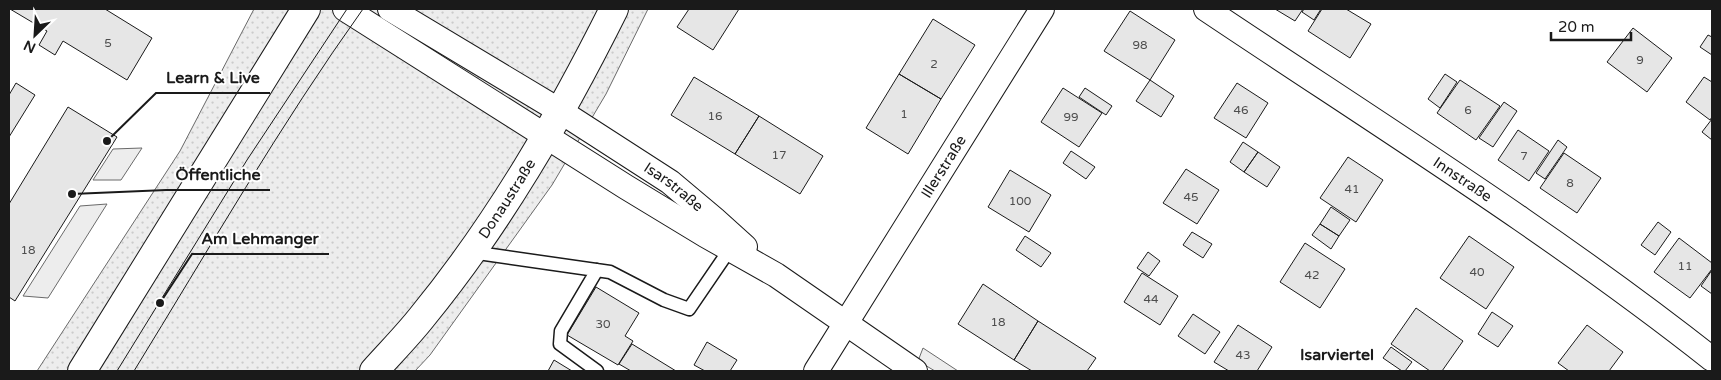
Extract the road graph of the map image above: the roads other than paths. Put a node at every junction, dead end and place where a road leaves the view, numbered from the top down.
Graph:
1 (306, 9) edge
2 (345, 9) edge
3 (390, 9) edge
4 (614, 9) edge
5 (1042, 9) edge
6 (1206, 9) edge
7 (560, 111) junction
8 (546, 136) junction
9 (730, 250) junction
10 (471, 252) junction
11 (597, 270) junction
12 (776, 275) junction
13 (846, 323) junction
14 (1712, 359) edge
15 (82, 371) edge
16 (374, 371) edge
17 (597, 371) edge
18 (816, 371) edge
19 (916, 371) edge

1 - 15 main road
2 - 8 street, Isarstraße
3 - 7 street, Isarstraße
4 - 7 main road, Donaustraße
5 - 13 street, Illerstraße
6 - 14 street, Innstraße
7 - 8 main road, Donaustraße
7 - 12 street, Isarstraße
8 - 9 street, Isarstraße
8 - 10 main road, Donaustraße
9 - 11 lane
9 - 12 street, Isarstraße
10 - 11 lane
10 - 16 main road, Donaustraße
11 - 17 lane
12 - 13 street, Isarstraße
13 - 18 street, Illerstraße
13 - 19 street, Isarstraße

